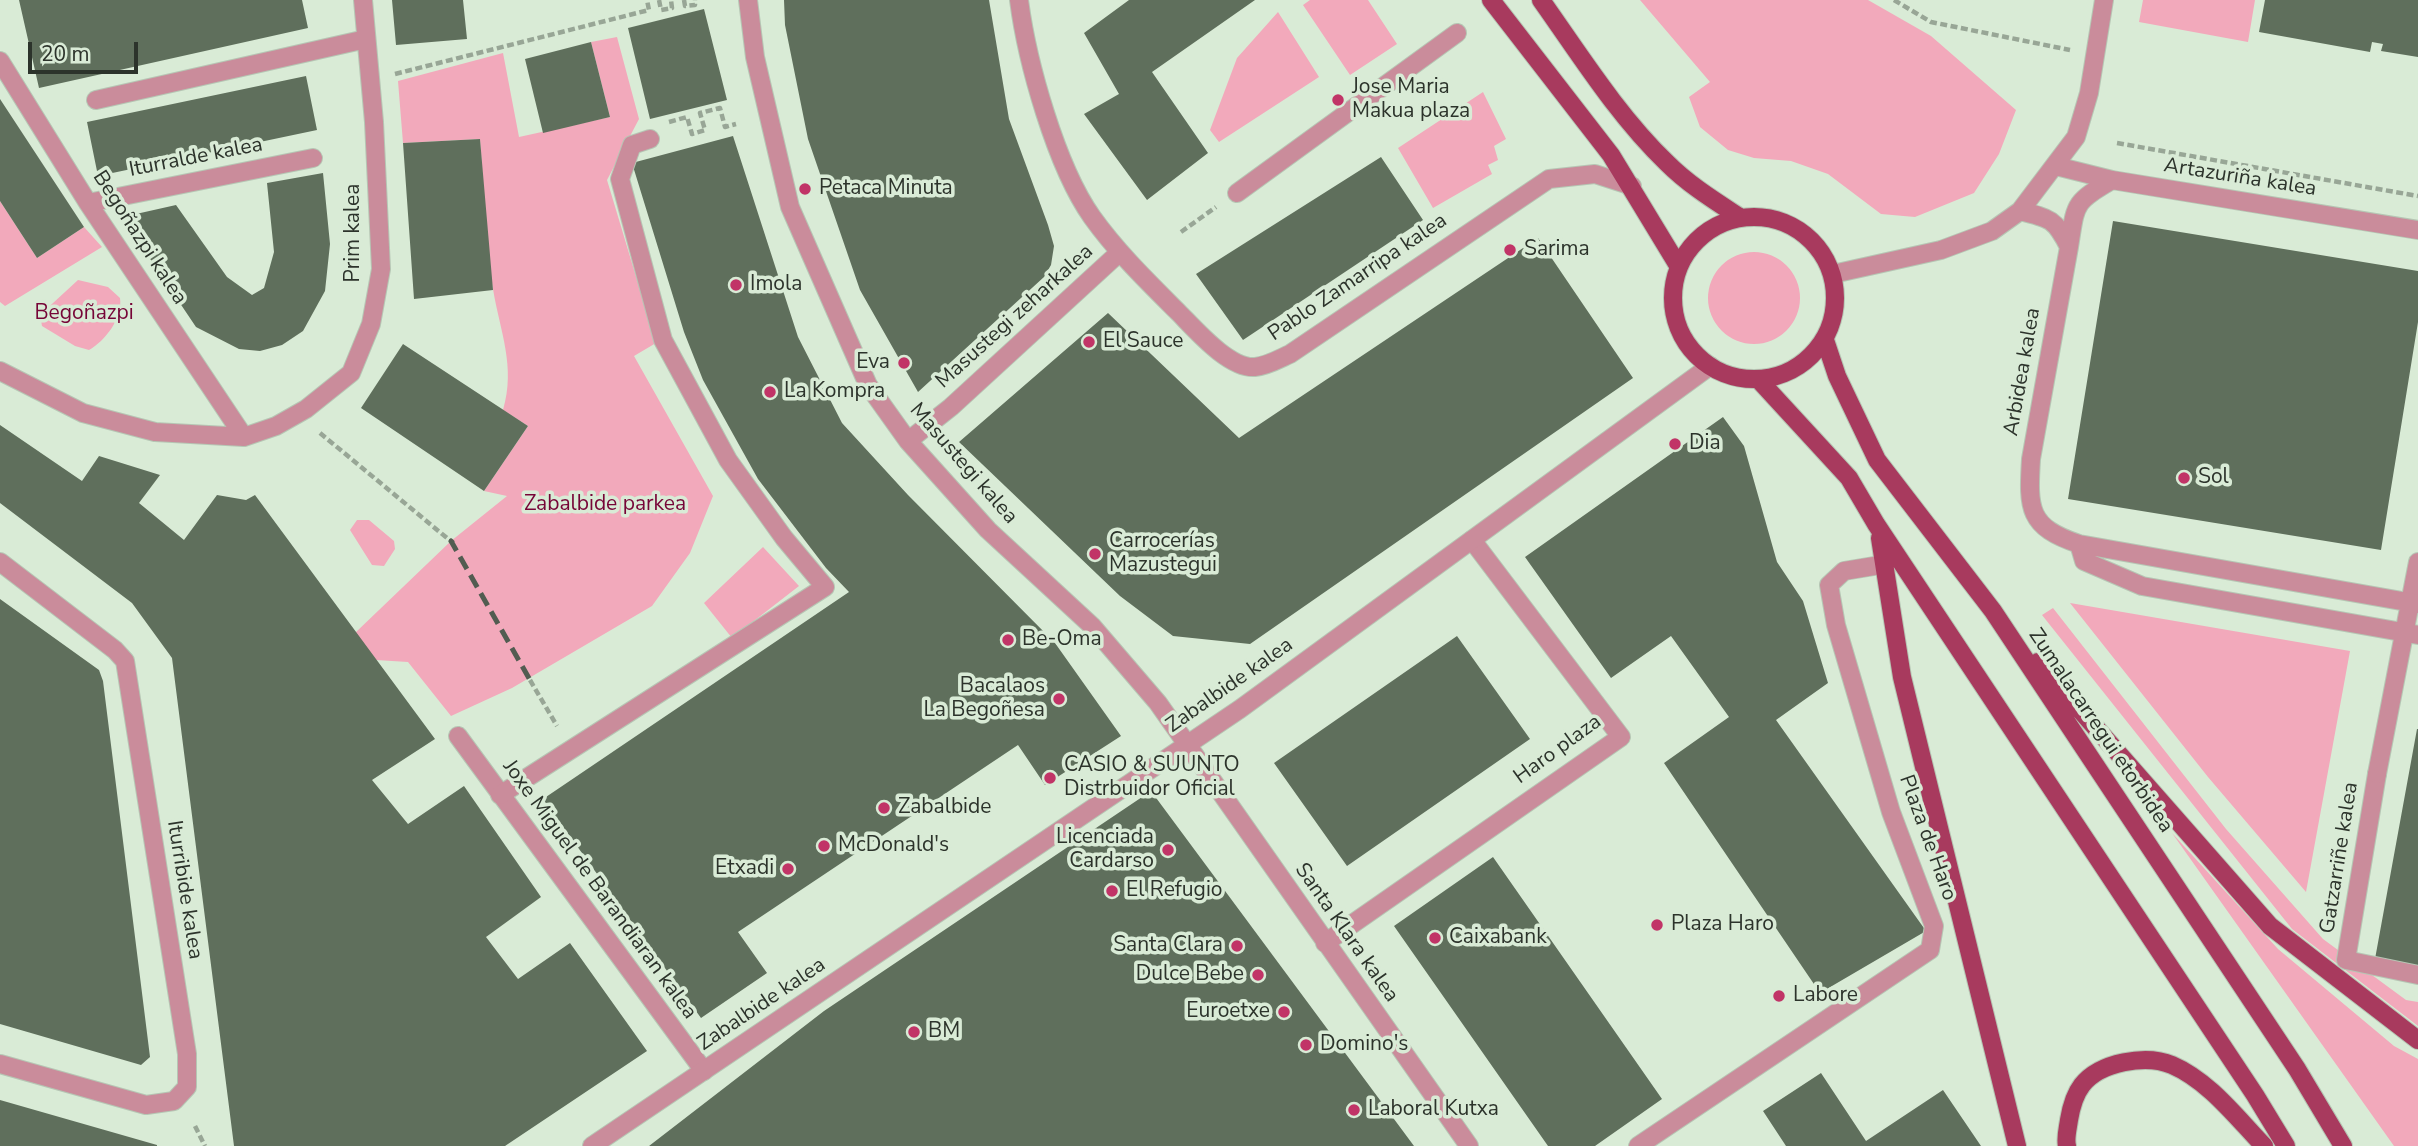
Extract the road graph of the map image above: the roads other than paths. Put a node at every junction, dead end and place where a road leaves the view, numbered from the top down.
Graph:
1 (363, 0) edge
2 (748, 0) edge
3 (1019, 0) edge
4 (1491, 0) edge
5 (1541, 0) edge
6 (2104, 0) edge
7 (1457, 33) dead end
8 (366, 39) junction
9 (0, 61) edge
10 (96, 100) dead end
11 (650, 139) road end
12 (313, 158) dead end
13 (2056, 166) junction
14 (2112, 180) junction
15 (1632, 186) junction
16 (1237, 193) road end
17 (88, 203) junction
18 (2020, 211) junction
19 (1741, 218) junction
20 (2418, 230) edge
21 (2069, 247) junction
22 (1120, 252) junction
23 (1679, 267) junction
24 (1833, 274) junction
25 (1825, 340) junction
26 (1710, 366) junction
27 (0, 371) edge
28 (1758, 379) junction
29 (243, 437) junction
30 (908, 441) junction
31 (1876, 524) junction
32 (1472, 540) junction
33 (2079, 544) junction
34 (0, 562) edge
35 (2418, 562) edge
36 (1886, 564) junction
37 (2414, 603) edge
38 (1993, 611) junction
39 (2411, 634) edge
40 (458, 736) dead end
41 (1185, 746) junction
42 (500, 795) junction
43 (1325, 943) junction
44 (2418, 975) edge
45 (2418, 1040) edge
46 (0, 1064) edge
47 (704, 1071) junction
48 (592, 1146) edge
49 (1469, 1146) edge
50 (1639, 1146) edge
51 (2017, 1146) edge
52 (2067, 1146) edge
53 (2264, 1146) edge
54 (2286, 1146) edge
55 (2343, 1146) edge

1 - 8 street, Prim kalea
2 - 30 street, Masustegi kalea
3 - 22 street, Pablo Zamarripa kalea
4 - 15 main road
5 - 19 main road
6 - 13 street
7 - 16 street
8 - 10 street
8 - 29 street, Prim kalea
9 - 17 street, Begoñazpi kalea
11 - 42 street
12 - 17 street, Iturralde kalea
13 - 14 street, Artazuriña kalea
13 - 18 street
14 - 20 street, Artazuriña kalea
14 - 21 street, Arbidea kalea
15 - 22 street, Pablo Zamarripa kalea
15 - 23 main road
17 - 29 street, Begoñazpi kalea
18 - 21 street
18 - 24 street
19 - 23 main road
19 - 24 main road
21 - 33 street, Arbidea kalea
22 - 30 street, Masustegi zeharkalea
23 - 26 main road
24 - 25 main road
25 - 28 main road
25 - 38 main road, Zumalacarregui etorbidea
26 - 28 main road
26 - 32 street, Zabalbide kalea
27 - 29 street, Prim kalea
28 - 31 main road
30 - 41 street, Masustegi kalea
31 - 36 main road
31 - 54 main road
32 - 41 street, Zabalbide kalea
32 - 43 street, Haro plaza
33 - 37 street, Arbidea kalea
33 - 39 street, Arbidea kalea
34 - 46 street, Iturribide kalea
35 - 37 street
36 - 50 street, Plaza de Haro
36 - 51 main road
37 - 39 street
38 - 45 main road
38 - 55 main road, Zumalacarregui etorbidea
39 - 44 street, Gatzarriñe kalea
40 - 42 street, Joxe Miguel de Barandiaran kalea
41 - 43 street, Santa Klara kalea
41 - 47 street, Zabalbide kalea
42 - 47 street, Joxe Miguel de Barandiaran kalea
43 - 49 street, Santa Klara kalea
47 - 48 street, Zabalbide kalea
52 - 53 main road

